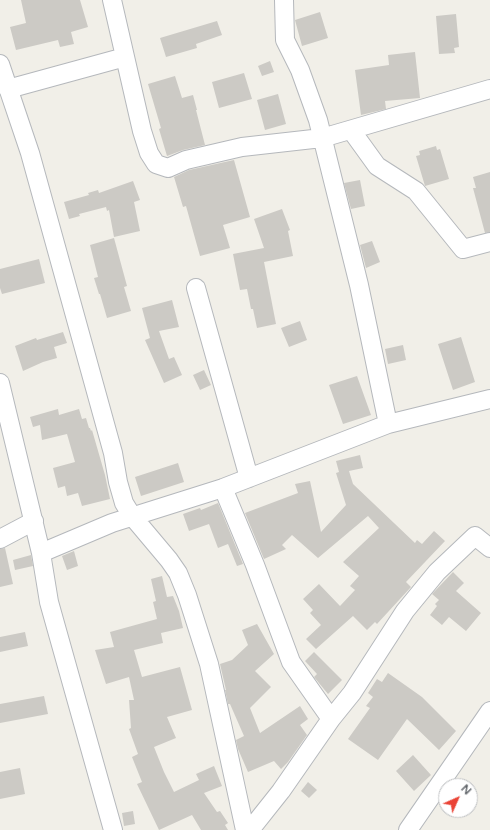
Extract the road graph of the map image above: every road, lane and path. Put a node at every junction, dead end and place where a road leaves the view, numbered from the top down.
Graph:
1 (112, 0) edge
2 (284, 0) edge
3 (125, 57) junction
4 (0, 64) edge
5 (8, 88) junction
6 (490, 89) edge
7 (351, 130) junction
8 (322, 138) junction
9 (490, 242) edge
10 (196, 288) dead end
11 (0, 383) edge
12 (490, 399) edge
13 (388, 424) junction
14 (249, 478) junction
15 (223, 488) junction
16 (132, 516) junction
17 (34, 521) junction
18 (0, 539) edge
19 (490, 548) edge
20 (41, 553) junction
21 (490, 711) edge
22 (331, 720) junction
23 (113, 830) edge
24 (244, 830) edge
25 (250, 830) edge
26 (408, 830) edge

1 - 3 street
2 - 8 street
3 - 5 street
3 - 8 street
4 - 5 street
5 - 16 street
6 - 7 street
7 - 8 street
7 - 9 street
8 - 13 street
10 - 14 street
11 - 17 street
12 - 13 street
13 - 14 street
14 - 15 street
15 - 16 street
15 - 22 street
16 - 20 street
16 - 24 street
17 - 18 street
17 - 20 street
19 - 22 street
20 - 23 street
21 - 26 street
22 - 25 street

